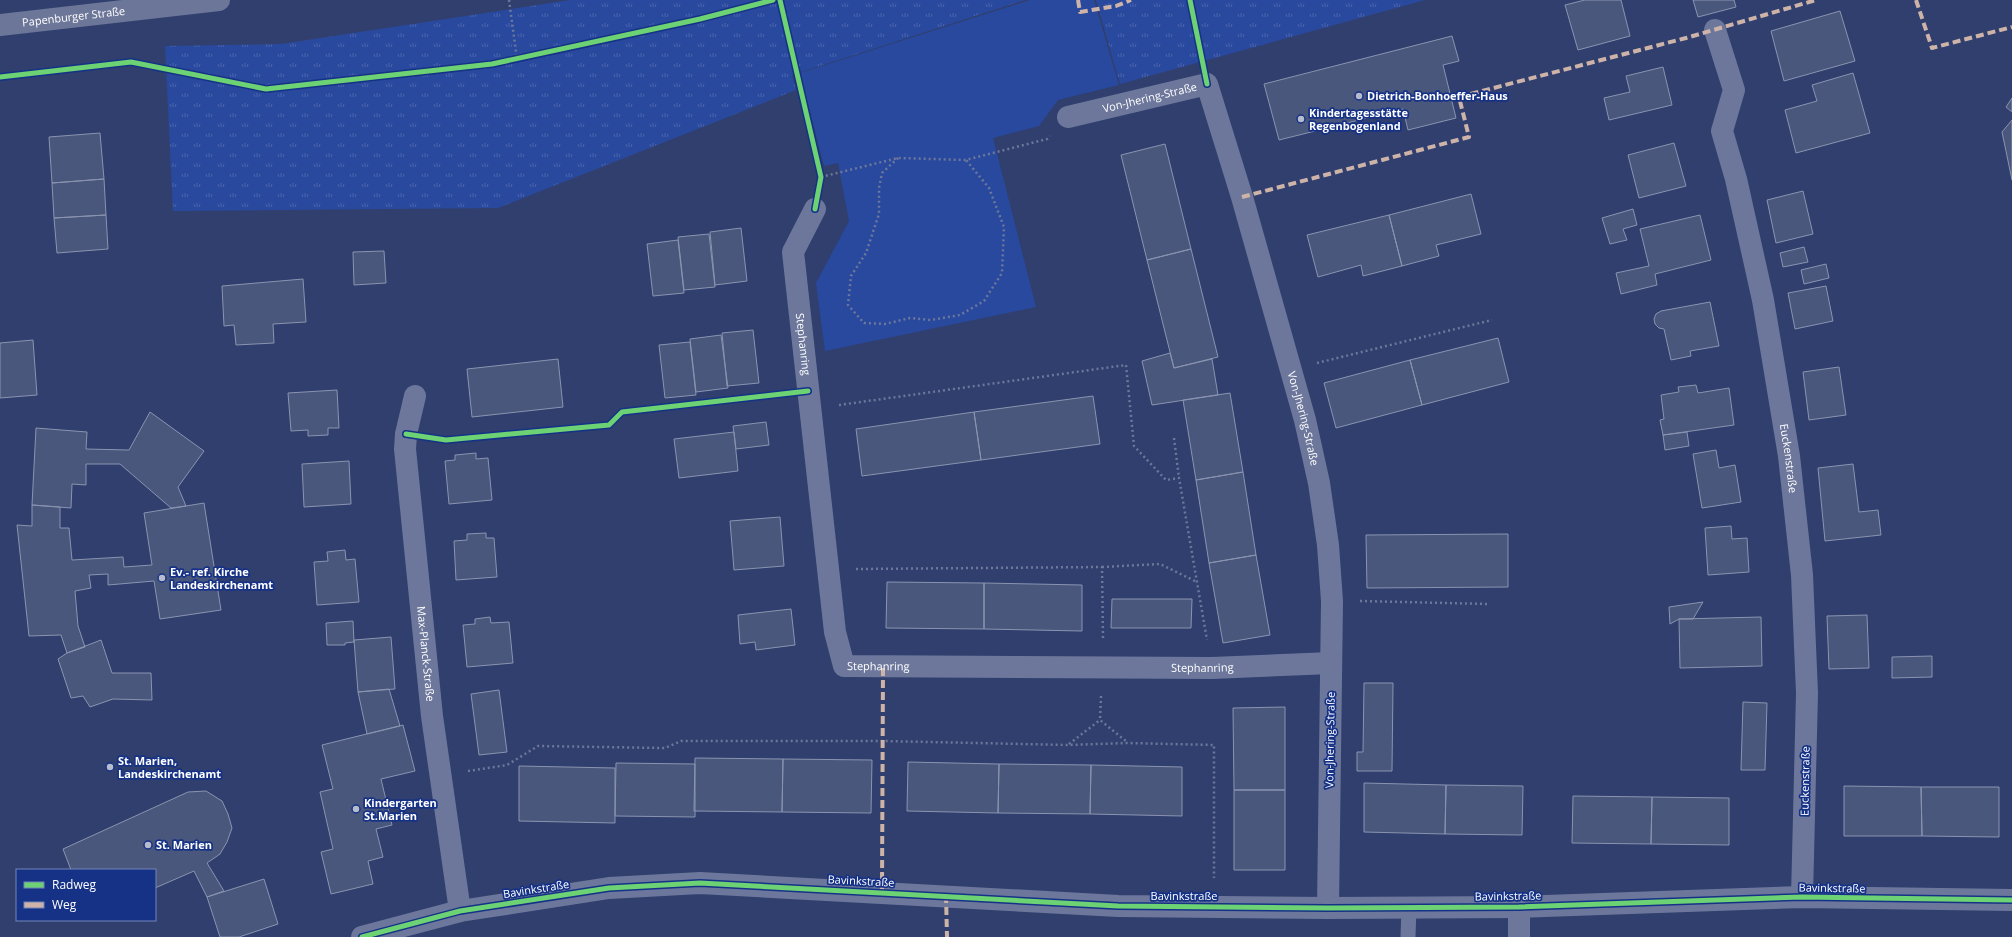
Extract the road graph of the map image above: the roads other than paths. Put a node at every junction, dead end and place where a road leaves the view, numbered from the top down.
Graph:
1 (219, 0) edge
2 (0, 25) edge
3 (1715, 30) dead end
4 (1068, 117) road end
5 (815, 209) dead end
6 (415, 396) dead end
7 (1331, 663) junction
8 (1802, 897) junction
9 (2012, 900) edge
10 (1409, 906) junction
11 (1519, 907) junction
12 (1328, 908) junction
13 (460, 911) junction
14 (362, 937) edge
15 (1408, 937) edge
16 (1518, 937) edge

1 - 2 main road, Papenburger Straße
3 - 8 street, Euckenstraße
4 - 7 street, Von-Jhering-Straße
5 - 7 street, Stephanring
6 - 13 street, Max-Planck-Straße
7 - 12 street, Von-Jhering-Straße
8 - 9 street, Bavinkstraße
8 - 11 street, Bavinkstraße
10 - 11 street, Bavinkstraße
10 - 12 street, Bavinkstraße
10 - 15 lane
11 - 16 street
12 - 13 street, Bavinkstraße
13 - 14 street, Bavinkstraße

